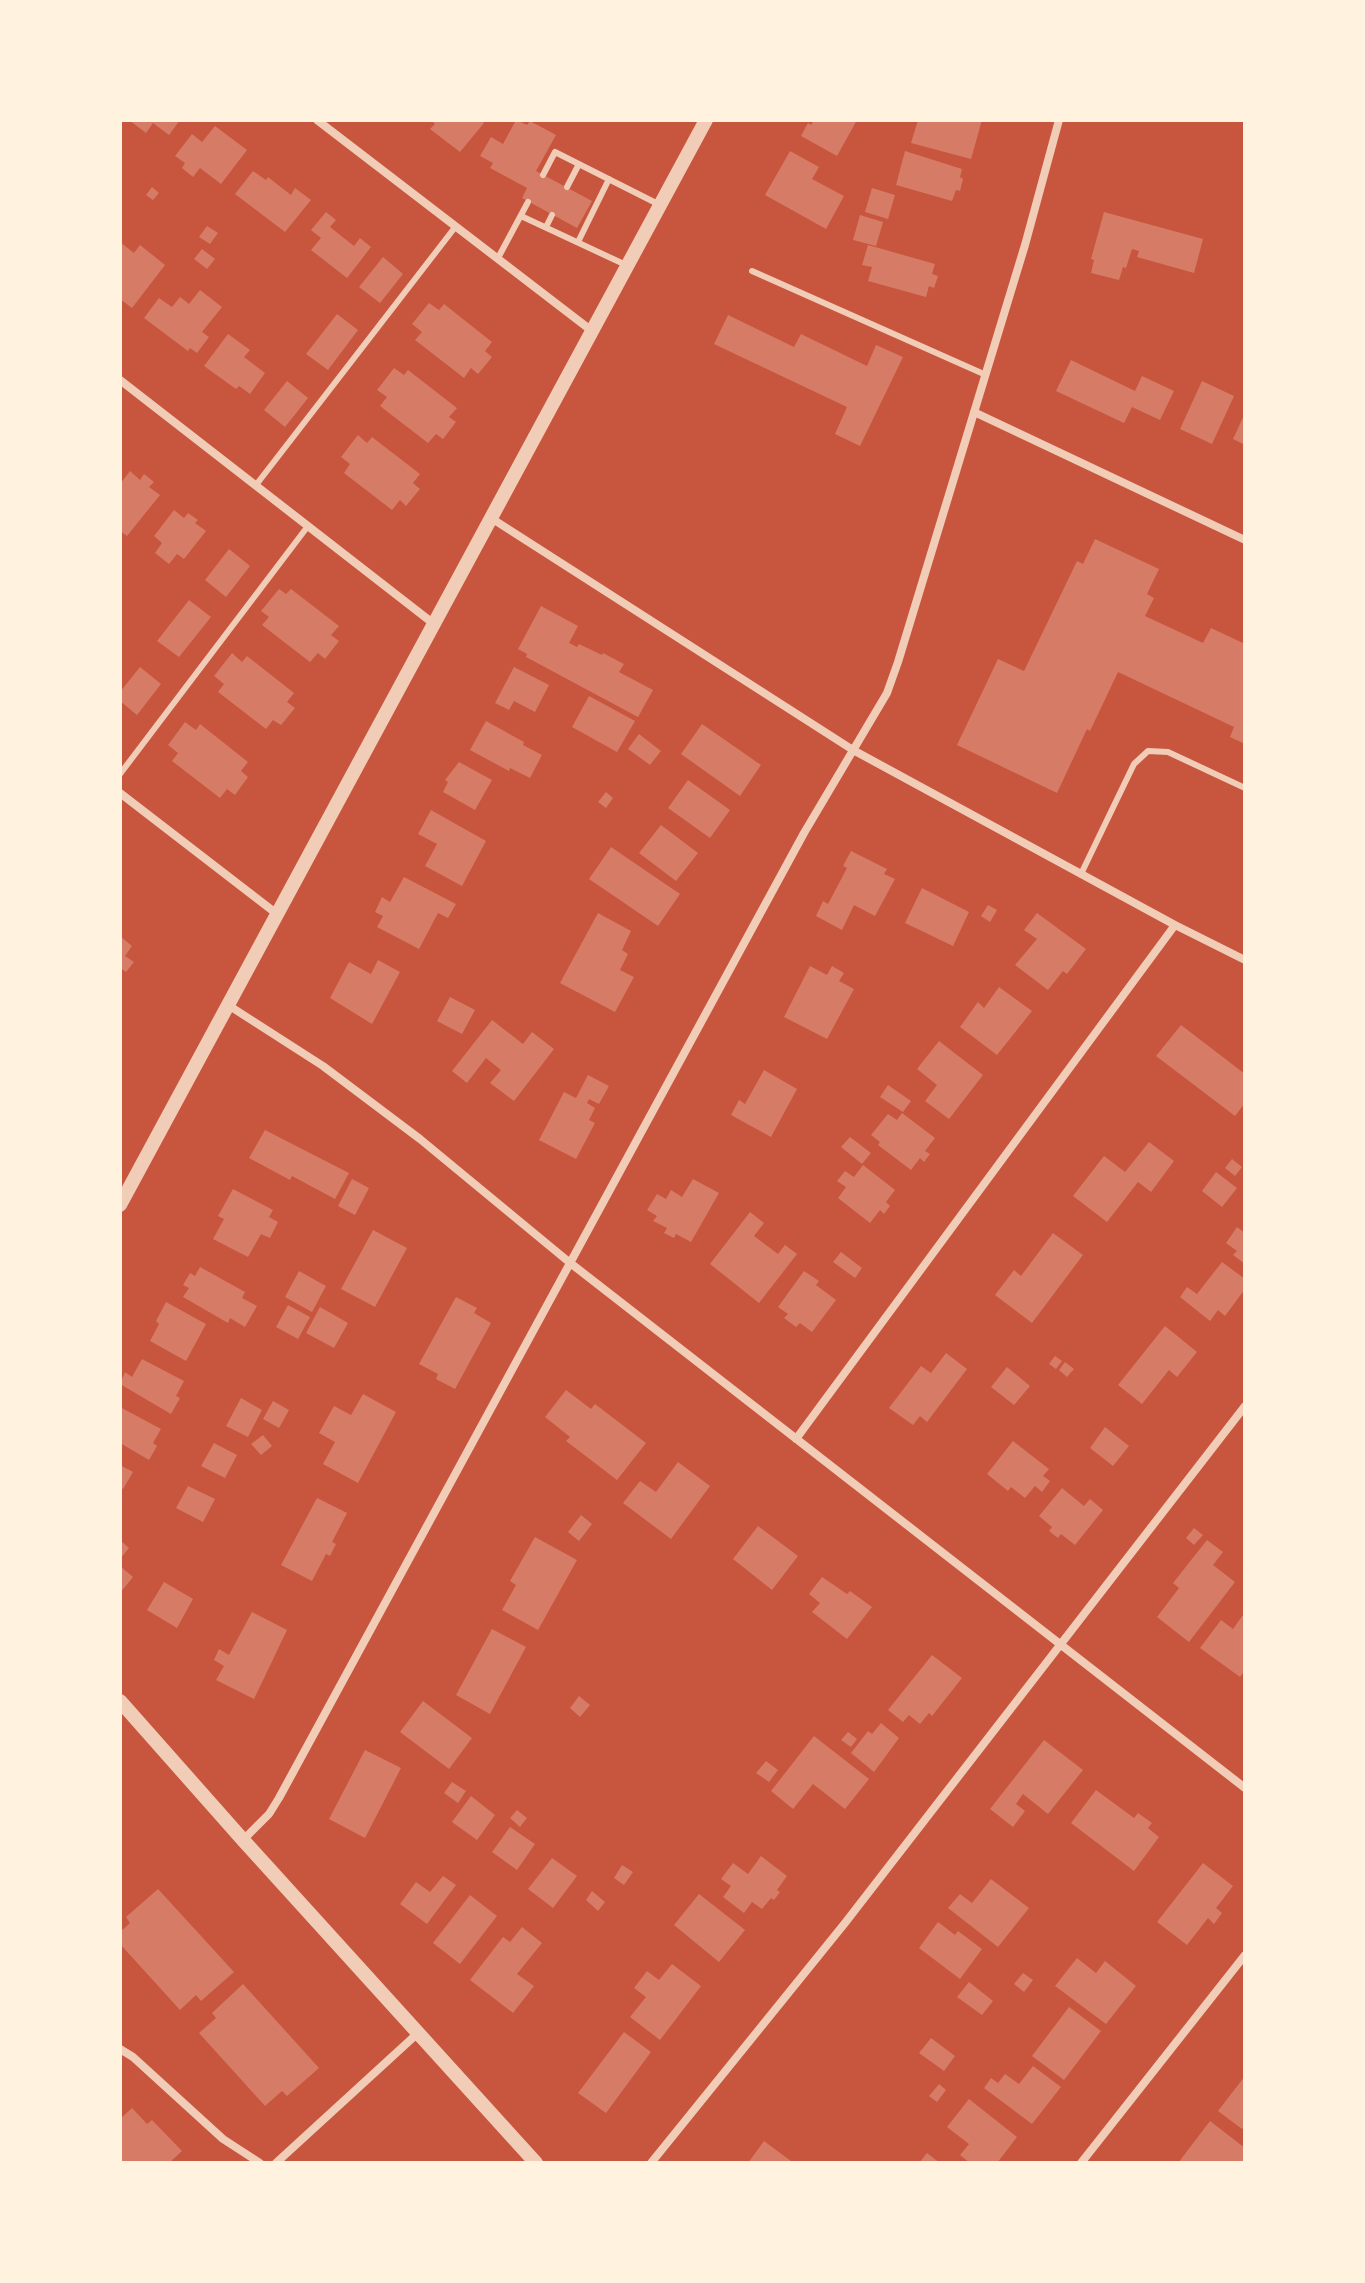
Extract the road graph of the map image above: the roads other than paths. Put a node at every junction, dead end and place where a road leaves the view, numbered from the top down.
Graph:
1 (317, 120) edge
2 (706, 120) edge
3 (1059, 120) edge
4 (579, 164) junction
5 (543, 175) dead end
6 (609, 179) junction
7 (567, 187) dead end
8 (528, 202) dead end
9 (660, 205) junction
10 (552, 215) dead end
11 (521, 216) junction
12 (456, 226) junction
13 (546, 227) junction
14 (578, 242) junction
15 (498, 258) junction
16 (628, 266) junction
17 (752, 271) dead end
18 (592, 331) junction
19 (986, 375) junction
20 (120, 380) edge
21 (974, 412) junction
22 (256, 485) junction
23 (491, 518) junction
24 (308, 526) junction
25 (1245, 540) edge
26 (434, 624) junction
27 (853, 750) junction
28 (120, 774) edge
29 (1245, 788) edge
30 (120, 793) edge
31 (1081, 874) junction
32 (277, 914) junction
33 (1175, 925) junction
34 (1245, 960) edge
35 (228, 1005) junction
36 (121, 1202) edge
37 (569, 1262) junction
38 (1245, 1406) edge
39 (796, 1439) junction
40 (1060, 1644) junction
41 (120, 1701) edge
42 (1245, 1788) edge
43 (243, 1840) junction
44 (1245, 1955) edge
45 (418, 2033) junction
46 (120, 2049) edge
47 (260, 2163) edge
48 (276, 2163) edge
49 (536, 2163) edge
50 (651, 2163) edge
51 (1081, 2163) edge

1 - 12 street
2 - 9 street
3 - 19 street
4 - 5 lane
4 - 6 lane
4 - 7 lane
6 - 9 lane
6 - 14 lane
8 - 11 lane
9 - 16 street
10 - 13 lane
11 - 13 lane
11 - 15 lane
12 - 15 street
12 - 22 lane
13 - 14 lane
14 - 16 lane
15 - 18 street
16 - 18 street
17 - 19 lane
18 - 23 street
19 - 21 street
20 - 22 street
21 - 25 street
21 - 27 street
22 - 24 street
23 - 26 street
23 - 27 street
24 - 26 street
24 - 28 lane
26 - 32 street
27 - 31 street
27 - 37 street
29 - 31 lane
30 - 32 street
31 - 33 street
32 - 35 street
33 - 34 street
33 - 39 street
35 - 36 street
35 - 37 street
37 - 39 street
37 - 43 street
38 - 40 street
39 - 40 street
40 - 42 street
40 - 50 street
41 - 43 street
43 - 45 street
44 - 51 street
45 - 48 street
45 - 49 street
46 - 47 street

